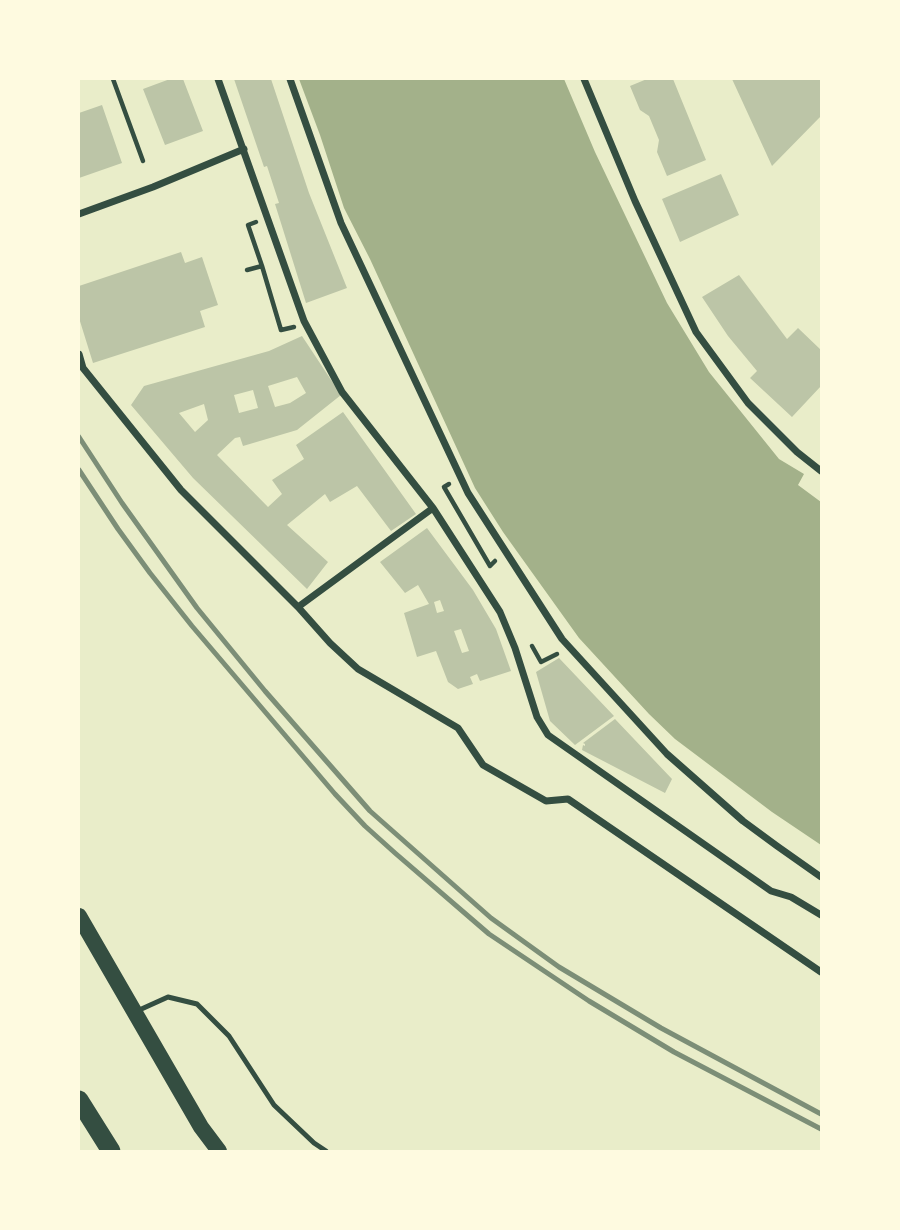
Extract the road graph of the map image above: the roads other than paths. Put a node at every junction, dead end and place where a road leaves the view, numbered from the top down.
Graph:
1 (218, 79) edge
2 (290, 79) edge
3 (584, 79) edge
4 (244, 149) junction
5 (79, 214) edge
6 (79, 354) edge
7 (821, 471) edge
8 (433, 508) junction
9 (298, 607) junction
10 (821, 877) edge
11 (821, 915) edge
12 (79, 916) edge
13 (821, 972) edge
14 (134, 1013) junction
15 (79, 1100) edge
16 (111, 1151) edge
17 (219, 1151) edge
18 (326, 1151) edge

1 - 4 street
2 - 10 street
3 - 7 street
4 - 5 street
4 - 8 street
6 - 9 street
8 - 9 street
8 - 11 street
9 - 13 street
12 - 14 main road
14 - 17 main road
14 - 18 lane
15 - 16 highway

